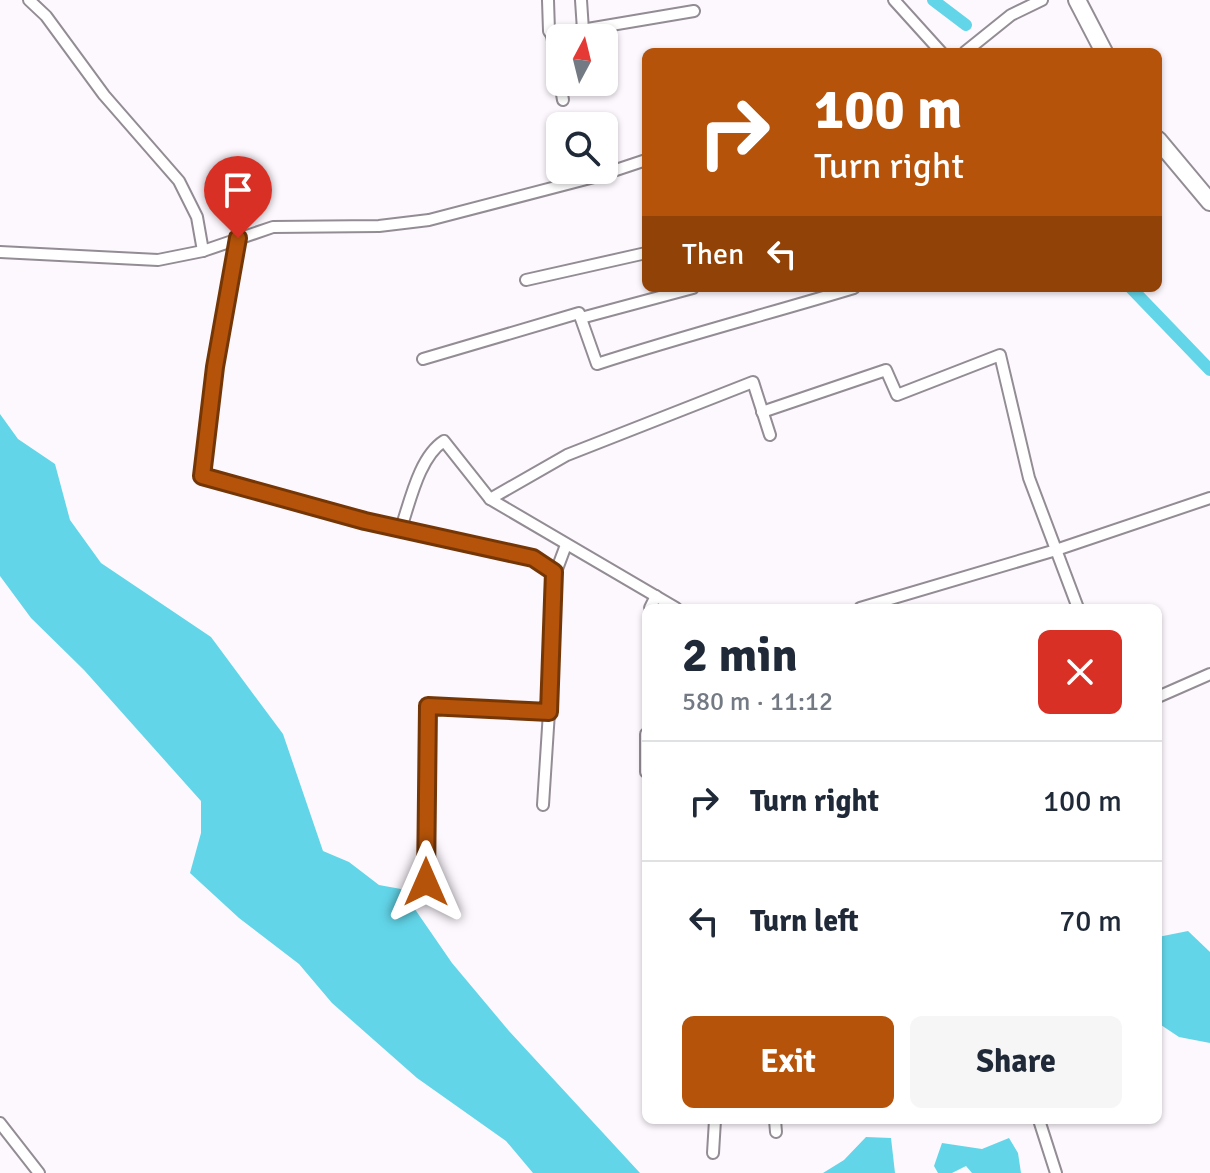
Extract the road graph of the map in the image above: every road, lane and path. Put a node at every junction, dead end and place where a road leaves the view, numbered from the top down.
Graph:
1 (29, 0) edge
2 (548, 0) edge
3 (581, 0) edge
4 (894, 0) edge
5 (1042, 0) edge
6 (1077, 0) edge
7 (694, 11) dead end
8 (549, 24) edge
9 (583, 24) edge
10 (618, 24) edge
11 (936, 48) edge
12 (970, 48) edge
13 (1102, 48) edge
14 (562, 96) edge
15 (563, 100) dead end
16 (1162, 145) edge
17 (642, 161) edge
18 (1210, 202) edge
19 (238, 238) junction
20 (203, 251) junction
21 (0, 252) edge
22 (642, 254) edge
23 (526, 280) dead end
24 (678, 292) edge
25 (841, 292) edge
26 (581, 318) junction
27 (423, 359) dead end
28 (762, 412) junction
29 (770, 435) dead end
30 (1210, 498) edge
31 (490, 499) junction
32 (401, 528) junction
33 (566, 545) junction
34 (1056, 550) junction
35 (554, 572) junction
36 (656, 596) junction
37 (652, 604) edge
38 (669, 604) edge
39 (874, 604) edge
40 (1076, 604) edge
41 (1210, 674) edge
42 (1162, 695) edge
43 (549, 712) junction
44 (543, 805) dead end
45 (426, 882) dead end
46 (0, 1123) edge
47 (715, 1124) edge
48 (1040, 1124) edge
49 (713, 1153) dead end
50 (39, 1173) edge
51 (1056, 1173) edge

1 - 20 street
2 - 8 street
3 - 9 street
4 - 11 street
5 - 12 street
6 - 13 main road
7 - 10 street
14 - 15 street
16 - 18 main road
17 - 19 street
19 - 20 street
19 - 32 street
20 - 21 street
22 - 23 street
24 - 26 street
25 - 26 street
26 - 27 street
28 - 29 street
28 - 31 street
28 - 34 street
30 - 34 street
31 - 32 street
31 - 33 street
32 - 35 street
33 - 35 street
33 - 36 street
34 - 39 street
34 - 40 street
35 - 43 street
36 - 37 street
36 - 38 street
41 - 42 street
43 - 44 street
43 - 45 street
46 - 50 street
47 - 49 street
48 - 51 street

